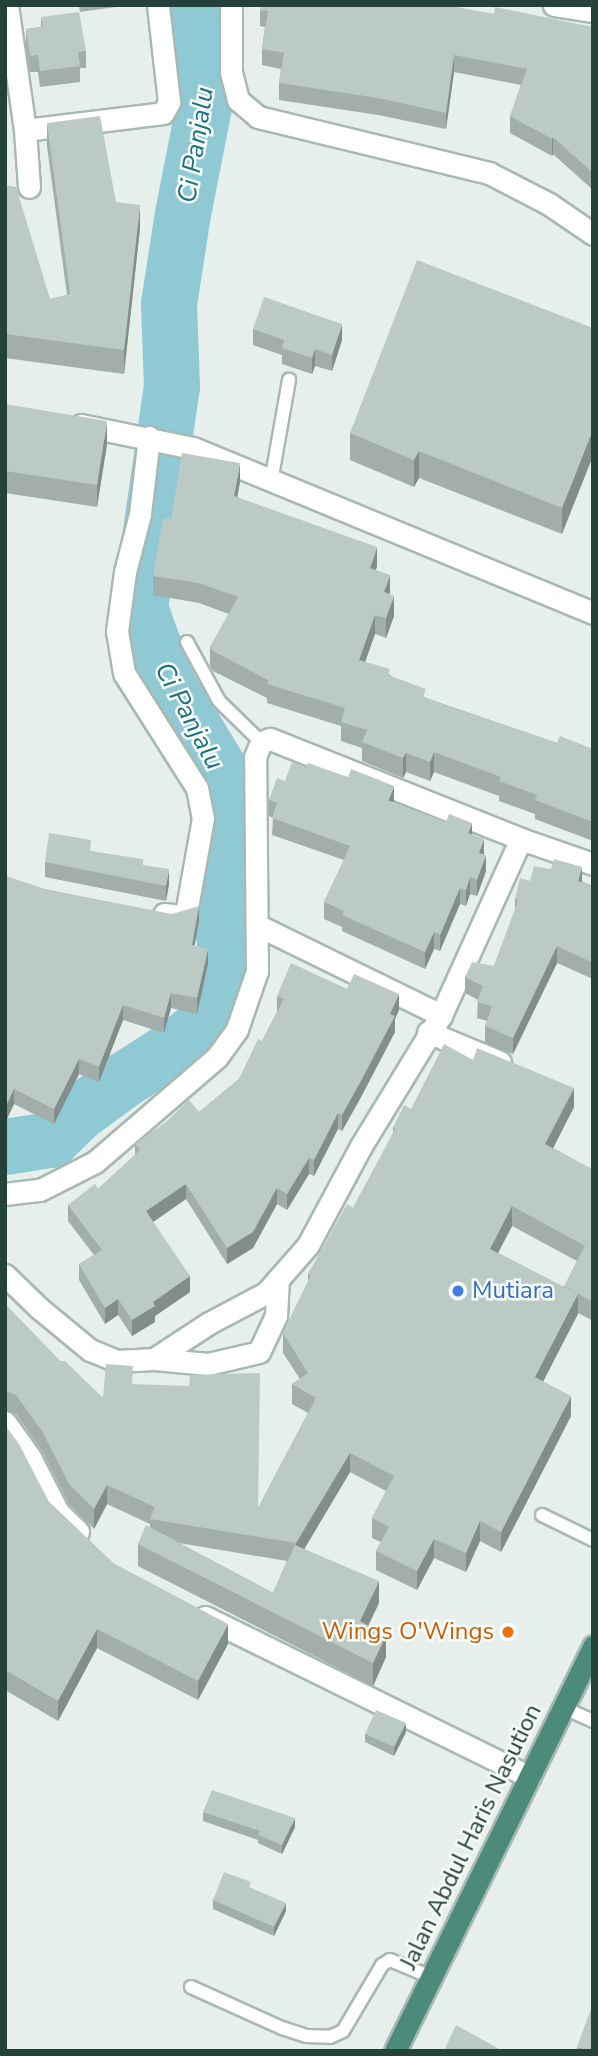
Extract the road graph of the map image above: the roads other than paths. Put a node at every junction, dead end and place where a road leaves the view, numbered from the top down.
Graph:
1 (7, 5) edge
2 (158, 5) edge
3 (231, 5) edge
4 (554, 5) edge
5 (593, 11) edge
6 (25, 130) junction
7 (29, 187) dead end
8 (593, 234) edge
9 (289, 380) dead end
10 (60, 421) edge
11 (153, 438) junction
12 (271, 482) junction
13 (593, 613) edge
14 (187, 642) dead end
15 (261, 742) junction
16 (521, 839) junction
17 (593, 864) edge
18 (149, 911) edge
19 (259, 926) junction
20 (434, 1024) junction
21 (519, 1071) edge
22 (5, 1194) edge
23 (5, 1275) edge
24 (278, 1279) junction
25 (154, 1359) junction
26 (5, 1422) edge
27 (542, 1515) dead end
28 (593, 1540) edge
29 (95, 1548) edge
30 (189, 1608) edge
31 (593, 1646) edge
32 (564, 1708) junction
33 (593, 1721) edge
34 (530, 1777) junction
35 (431, 1977) junction
36 (191, 1987) dead end
37 (395, 2051) edge

1 - 6 street
2 - 6 street
3 - 8 street
4 - 5 street
6 - 7 street
9 - 12 lane
10 - 11 street
11 - 12 street
11 - 18 street
12 - 13 street
14 - 15 lane
15 - 16 street
15 - 19 street
16 - 17 street
16 - 20 street
19 - 20 street
19 - 22 street
20 - 21 street
20 - 24 street
23 - 25 street
24 - 25 street
24 - 25 street
26 - 29 street
27 - 28 lane
30 - 34 street
31 - 32 highway, Jalan Abdul Haris Nasution
32 - 33 lane
32 - 34 highway, Jalan Abdul Haris Nasution
34 - 35 highway, Jalan Abdul Haris Nasution
35 - 36 lane
35 - 37 highway, Jalan Abdul Haris Nasution

